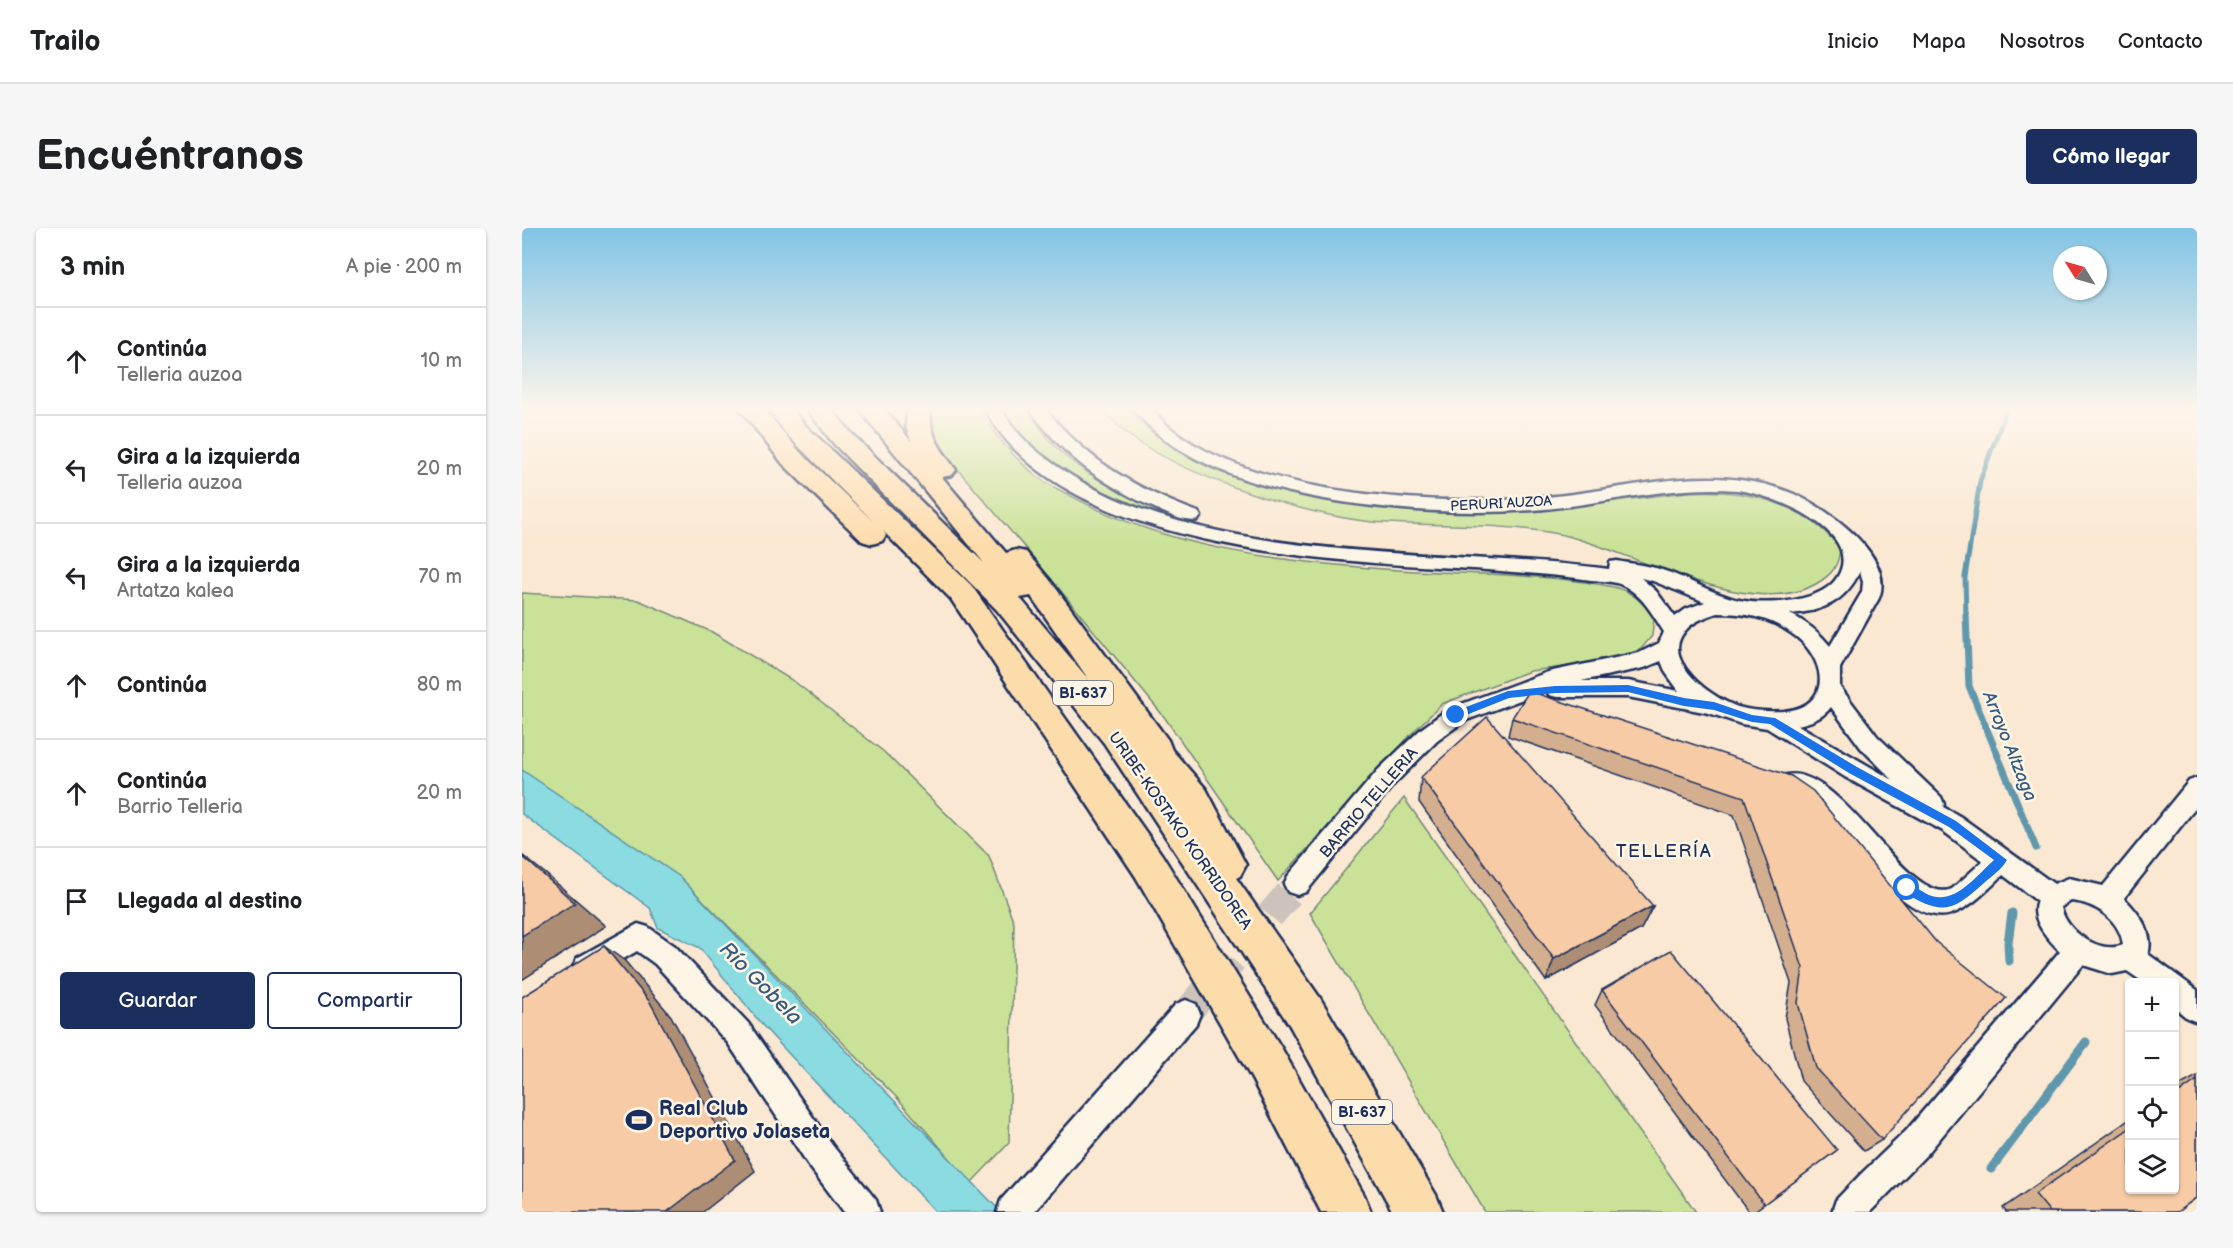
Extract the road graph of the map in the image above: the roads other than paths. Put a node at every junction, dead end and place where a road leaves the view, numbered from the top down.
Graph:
1 (772, 454) edge
2 (790, 454) edge
3 (820, 454) edge
4 (858, 454) edge
5 (908, 454) edge
6 (930, 454) edge
7 (1027, 454) edge
8 (1077, 454) edge
9 (1200, 454) edge
10 (826, 493) junction
11 (1836, 529) junction
12 (1734, 606) junction
13 (1755, 608) junction
14 (1671, 639) junction
15 (1831, 666) junction
16 (1011, 669) junction
17 (1830, 690) junction
18 (1508, 695) junction
19 (1714, 706) junction
20 (1772, 720) junction
21 (1772, 776) edge
22 (2197, 788) edge
23 (1192, 799) junction
24 (1952, 824) junction
25 (2002, 860) junction
26 (1297, 884) tunnel mouth
27 (2052, 897) junction
28 (2107, 900) junction
29 (2078, 950) junction
30 (2130, 957) junction
31 (2159, 978) edge
32 (568, 979) edge
33 (2179, 992) edge
34 (2197, 1008) edge
35 (1305, 1012) junction
36 (1186, 1014) tunnel mouth
37 (864, 1212) edge
38 (1013, 1212) edge
39 (1347, 1212) edge
40 (1419, 1212) edge
41 (1848, 1212) edge

1 - 10 highway
2 - 10 highway
3 - 16 highway, BI-637
4 - 35 highway, URIBE-KOSTAKO KORRIDOREA / BI-637
5 - 23 highway
6 - 23 highway
7 - 14 street
8 - 12 street
9 - 11 street, PERURI AUZOA
10 - 16 highway
11 - 13 street
11 - 15 street
12 - 13 street
12 - 14 street
13 - 15 street
14 - 18 street
14 - 19 street
15 - 17 street
16 - 39 highway, BI-637
17 - 20 street
17 - 24 street
18 - 19 street
18 - 26 street, BARRIO TELLERIA
19 - 20 street
20 - 24 street
21 - 25 street
22 - 28 street
23 - 35 highway
24 - 25 street
25 - 27 street
27 - 28 street
27 - 29 street
28 - 30 street
29 - 30 street
29 - 41 street
30 - 31 street
32 - 37 street
33 - 34 street
35 - 40 highway, URIBE-KOSTAKO KORRIDOREA / BI-637
36 - 38 street

